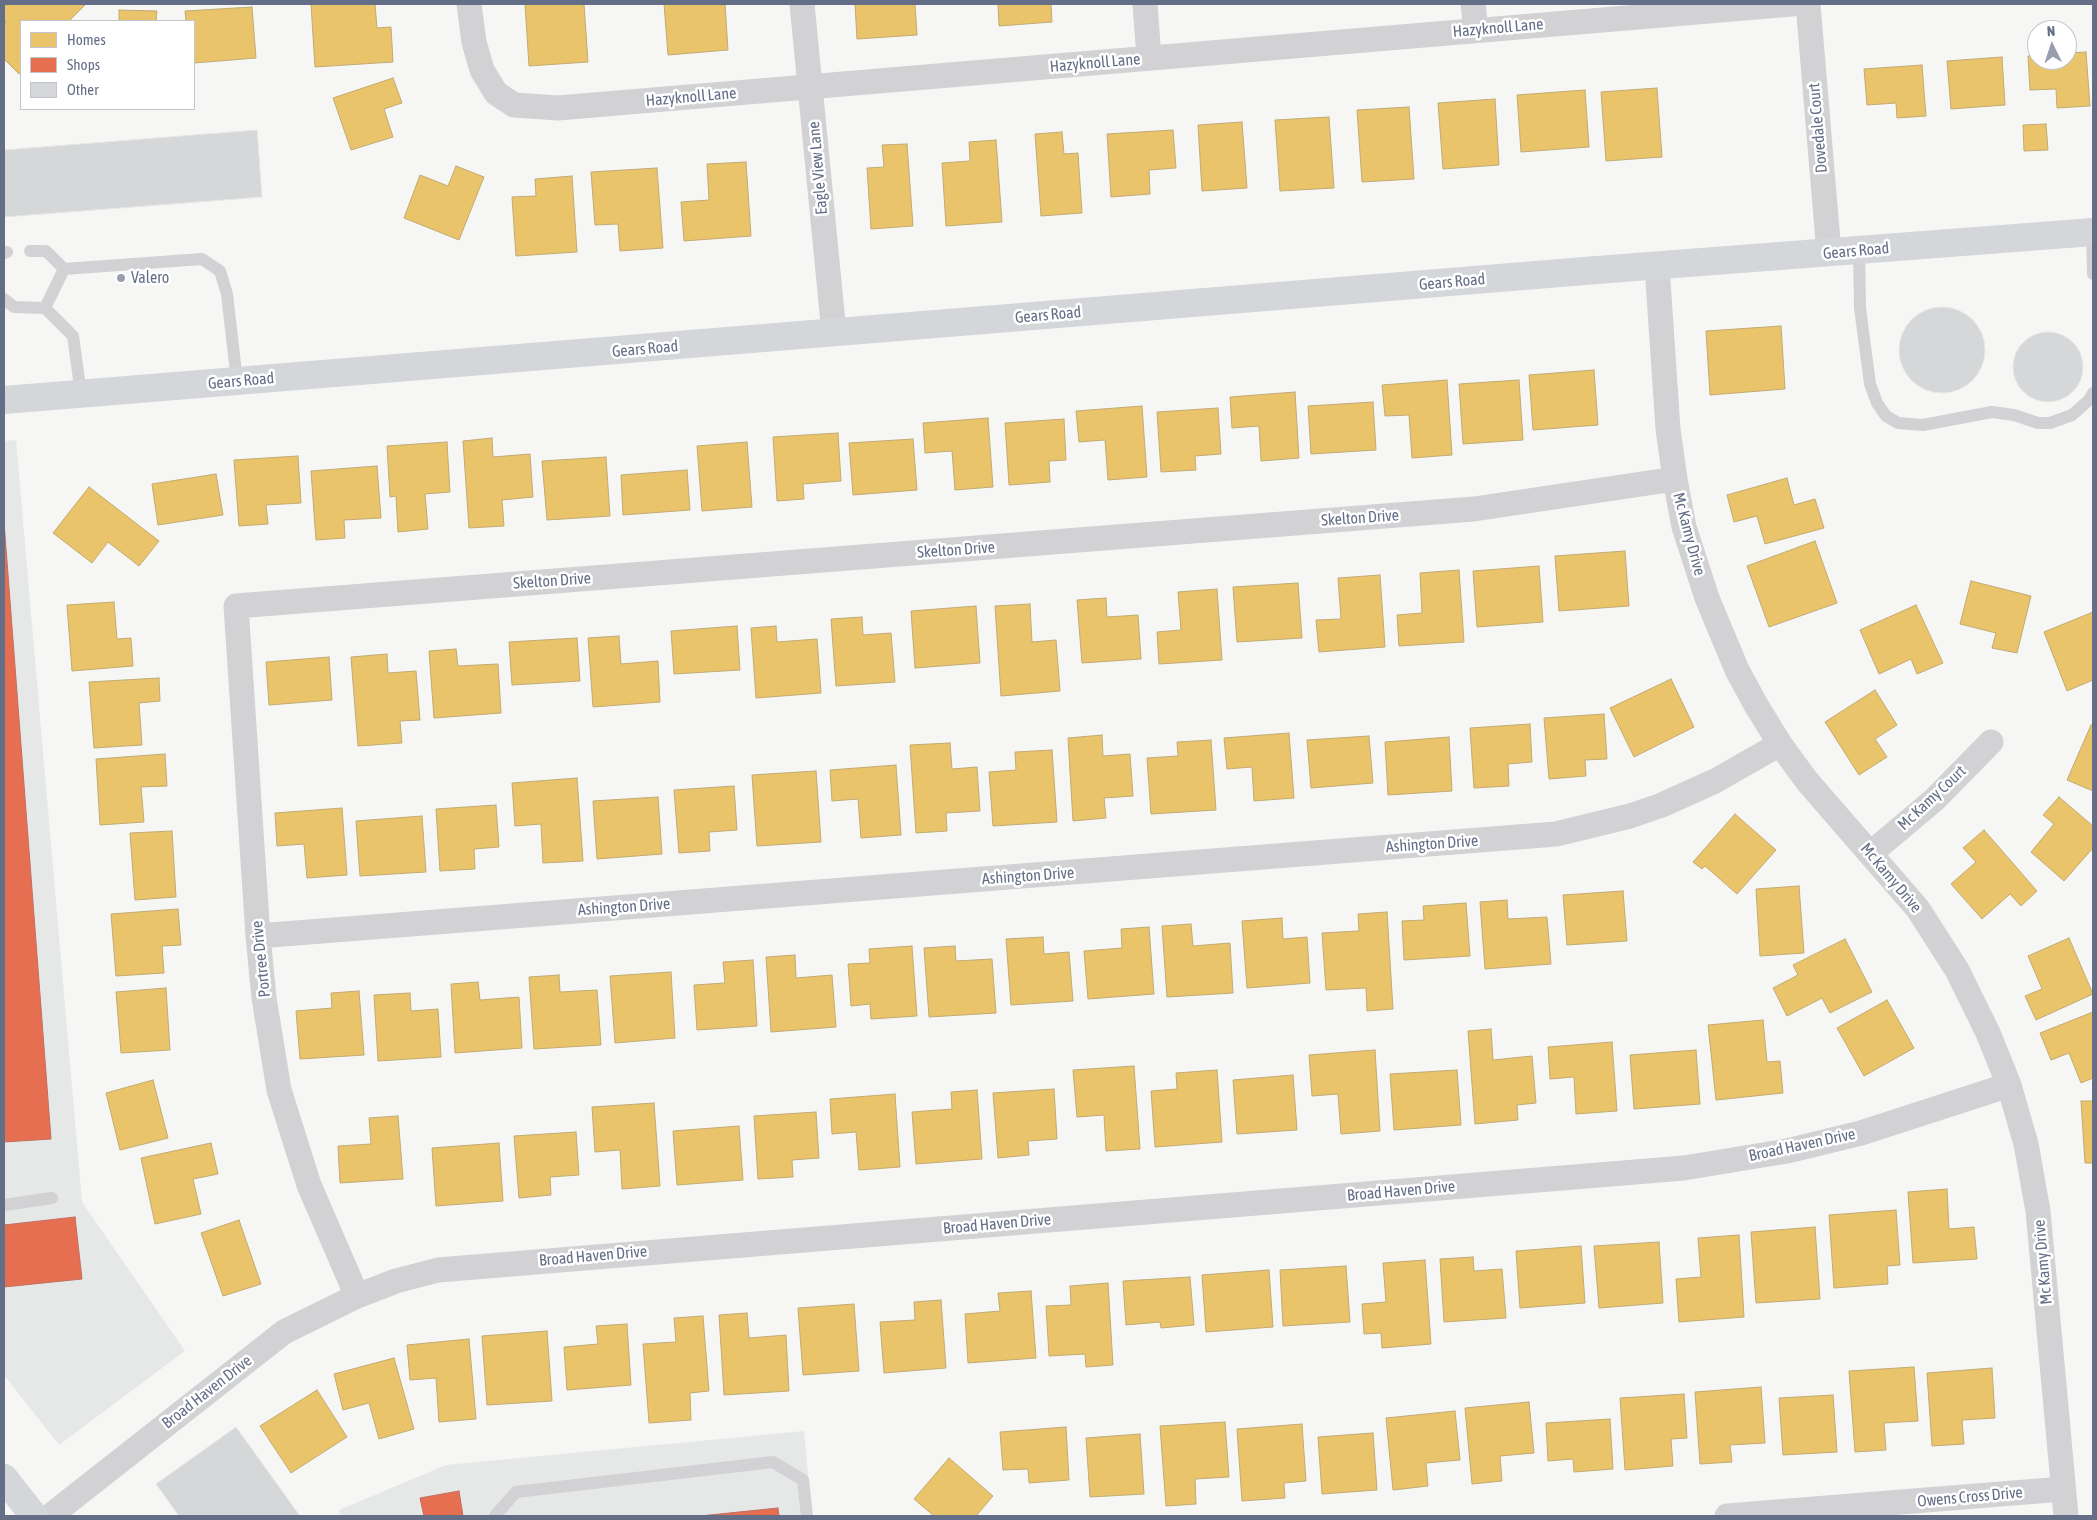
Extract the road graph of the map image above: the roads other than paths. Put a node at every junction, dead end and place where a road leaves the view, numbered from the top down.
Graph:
1 (469, 4) edge
2 (802, 4) edge
3 (1145, 4) edge
4 (1473, 4) edge
5 (1792, 4) edge
6 (1808, 4) edge
7 (1476, 30) junction
8 (1149, 58) junction
9 (811, 87) junction
10 (2092, 232) edge
11 (1859, 250) junction
12 (30, 251) dead end
13 (1829, 253) junction
14 (1656, 266) junction
15 (64, 269) junction
16 (2093, 274) edge
17 (4, 299) edge
18 (45, 308) junction
19 (834, 333) junction
20 (236, 381) junction
21 (2093, 393) edge
22 (81, 394) junction
23 (4, 400) edge
24 (1675, 479) junction
25 (236, 606) joint
26 (1991, 742) dead end
27 (1780, 744) junction
28 (1871, 853) junction
29 (258, 936) junction
30 (2009, 1085) junction
31 (52, 1198) dead end
32 (4, 1205) edge
33 (357, 1296) junction
34 (4, 1478) edge
35 (2063, 1489) junction
36 (34, 1516) edge
37 (50, 1516) edge
38 (495, 1516) edge
39 (807, 1516) edge
40 (1727, 1516) edge
41 (2066, 1516) edge

1 - 9 street, Hazyknoll Lane
2 - 9 street, Eagle View Lane
3 - 8 street
4 - 7 street
5 - 7 street, Hazyknoll Lane
6 - 13 street, Dovedale Court
7 - 8 street, Hazyknoll Lane
8 - 9 street, Hazyknoll Lane
9 - 19 street, Eagle View Lane
10 - 11 main road, Gears Road
10 - 16 lane
11 - 13 main road, Gears Road
11 - 21 lane
12 - 15 lane
13 - 14 main road, Gears Road
14 - 19 main road, Gears Road
14 - 24 street, Mc Kamy Drive
15 - 18 lane
15 - 20 lane
17 - 18 lane
18 - 22 lane
19 - 20 main road, Gears Road
20 - 22 main road, Gears Road
22 - 23 main road, Gears Road
24 - 25 street, Skelton Drive
24 - 27 street, Mc Kamy Drive
25 - 29 street, Portree Drive
26 - 28 street, Mc Kamy Court
27 - 28 street, Mc Kamy Drive
27 - 29 street, Ashington Drive
28 - 30 street, Mc Kamy Drive
29 - 33 street, Portree Drive
30 - 33 street, Broad Haven Drive
30 - 35 street, Mc Kamy Drive
31 - 32 lane
33 - 37 street, Broad Haven Drive
34 - 36 main road
35 - 40 street, Owens Cross Drive
35 - 41 street, Mc Kamy Drive
38 - 39 lane

